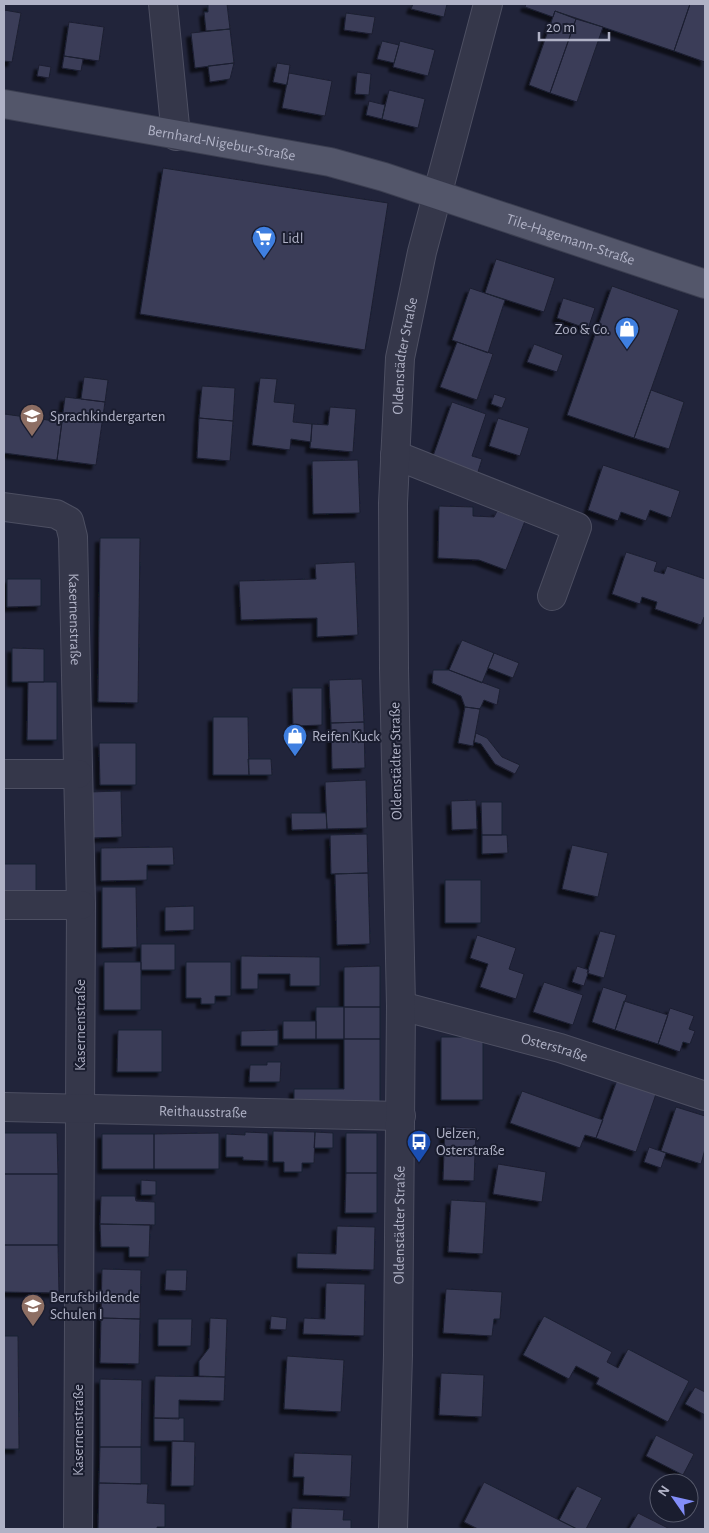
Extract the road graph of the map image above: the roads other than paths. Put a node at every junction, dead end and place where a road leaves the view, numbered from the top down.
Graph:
1 (162, 4) edge
2 (488, 4) edge
3 (4, 104) edge
4 (176, 136) junction
5 (437, 195) junction
6 (705, 284) edge
7 (395, 454) junction
8 (4, 507) edge
9 (552, 596) dead end
10 (4, 774) edge
11 (78, 774) junction
12 (4, 905) edge
13 (81, 905) junction
14 (401, 1006) junction
15 (705, 1096) edge
16 (4, 1107) edge
17 (80, 1109) junction
18 (400, 1116) junction
19 (78, 1529) edge
20 (392, 1529) edge

1 - 4 street
2 - 5 street, Oldenstädter Straße
3 - 4 main road, Bernhard-Nigebur-Straße
4 - 5 main road, Bernhard-Nigebur-Straße
5 - 6 main road, Tile-Hagemann-Straße
5 - 7 street, Oldenstädter Straße
7 - 9 street
7 - 14 street, Oldenstädter Straße
8 - 11 street, Kasernenstraße
10 - 11 street
11 - 13 street, Kasernenstraße
12 - 13 street
13 - 17 street, Kasernenstraße
14 - 15 street, Osterstraße
14 - 18 street, Oldenstädter Straße
16 - 17 street, Reithausstraße
17 - 18 street, Reithausstraße
17 - 19 street, Kasernenstraße
18 - 20 street, Oldenstädter Straße

